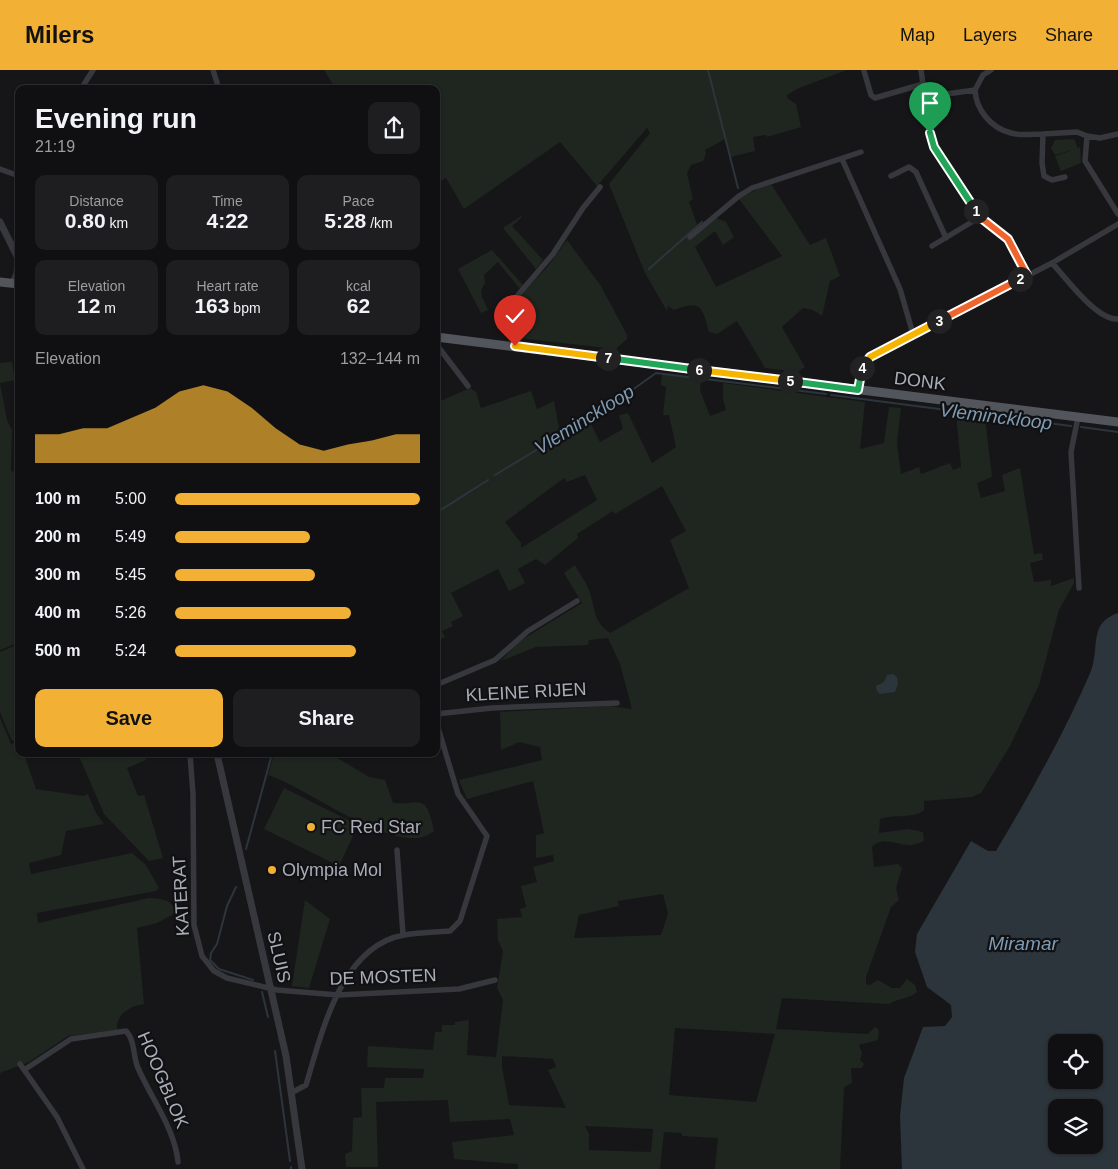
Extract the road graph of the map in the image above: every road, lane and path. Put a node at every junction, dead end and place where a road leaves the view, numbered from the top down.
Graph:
1 (94, 70) edge
2 (213, 70) edge
3 (921, 70) edge
4 (991, 70) edge
5 (864, 71) edge
6 (923, 84) junction
7 (84, 85) edge
8 (218, 85) edge
9 (975, 90) junction
10 (925, 97) junction
11 (1043, 134) junction
12 (1118, 134) edge
13 (1087, 136) junction
14 (861, 152) dead end
15 (842, 159) junction
16 (0, 169) edge
17 (15, 175) edge
18 (891, 176) dead end
19 (1064, 177) dead end
20 (600, 188) dead end
21 (1118, 214) edge
22 (980, 217) junction
23 (0, 222) edge
24 (1117, 226) edge
25 (690, 237) dead end
26 (946, 238) junction
27 (932, 246) dead end
28 (15, 253) edge
29 (1052, 262) junction
30 (1027, 275) junction
31 (0, 282) edge
32 (15, 284) edge
33 (1118, 319) edge
34 (913, 334) junction
35 (440, 337) edge
36 (515, 346) junction
37 (440, 349) edge
38 (468, 386) dead end
39 (858, 390) junction
40 (1078, 417) junction
41 (1118, 422) edge
42 (1079, 588) dead end
43 (577, 601) dead end
44 (440, 684) edge
45 (617, 702) dead end
46 (440, 714) edge
47 (440, 734) edge
48 (190, 757) edge
49 (218, 757) edge
50 (397, 850) dead end
51 (403, 935) junction
52 (495, 980) dead end
53 (271, 989) junction
54 (338, 995) junction
55 (20, 1064) dead end
56 (24, 1070) junction
57 (291, 1093) junction
58 (178, 1162) dead end
59 (83, 1169) edge
60 (302, 1169) edge

1 - 7 street
2 - 8 street
3 - 6 street
4 - 9 street
5 - 6 street
6 - 10 street
9 - 10 street
9 - 11 street
10 - 22 street
11 - 13 street
11 - 19 street
12 - 13 street
13 - 21 street
14 - 15 street
15 - 25 street
15 - 34 street
16 - 17 street
18 - 26 street
20 - 36 street
22 - 26 street
22 - 30 street
23 - 28 street
24 - 29 street
26 - 27 street
29 - 30 street
29 - 33 street
30 - 34 street
31 - 32 main road
34 - 39 street
35 - 36 main road, DONK
36 - 39 main road, DONK
37 - 38 street
39 - 40 main road, DONK
40 - 41 main road, DONK
40 - 42 street
43 - 44 street
45 - 46 street, KLEINE RIJEN
47 - 51 street
48 - 53 street, KATERAT
49 - 53 street, SLUIS
50 - 51 street
51 - 54 street
52 - 54 street, DE MOSTEN
53 - 54 street, DE MOSTEN
53 - 57 street, SLUIS
54 - 57 street
55 - 56 street
56 - 58 street, HOOGBLOK
56 - 59 street
57 - 60 street, SLUIS

